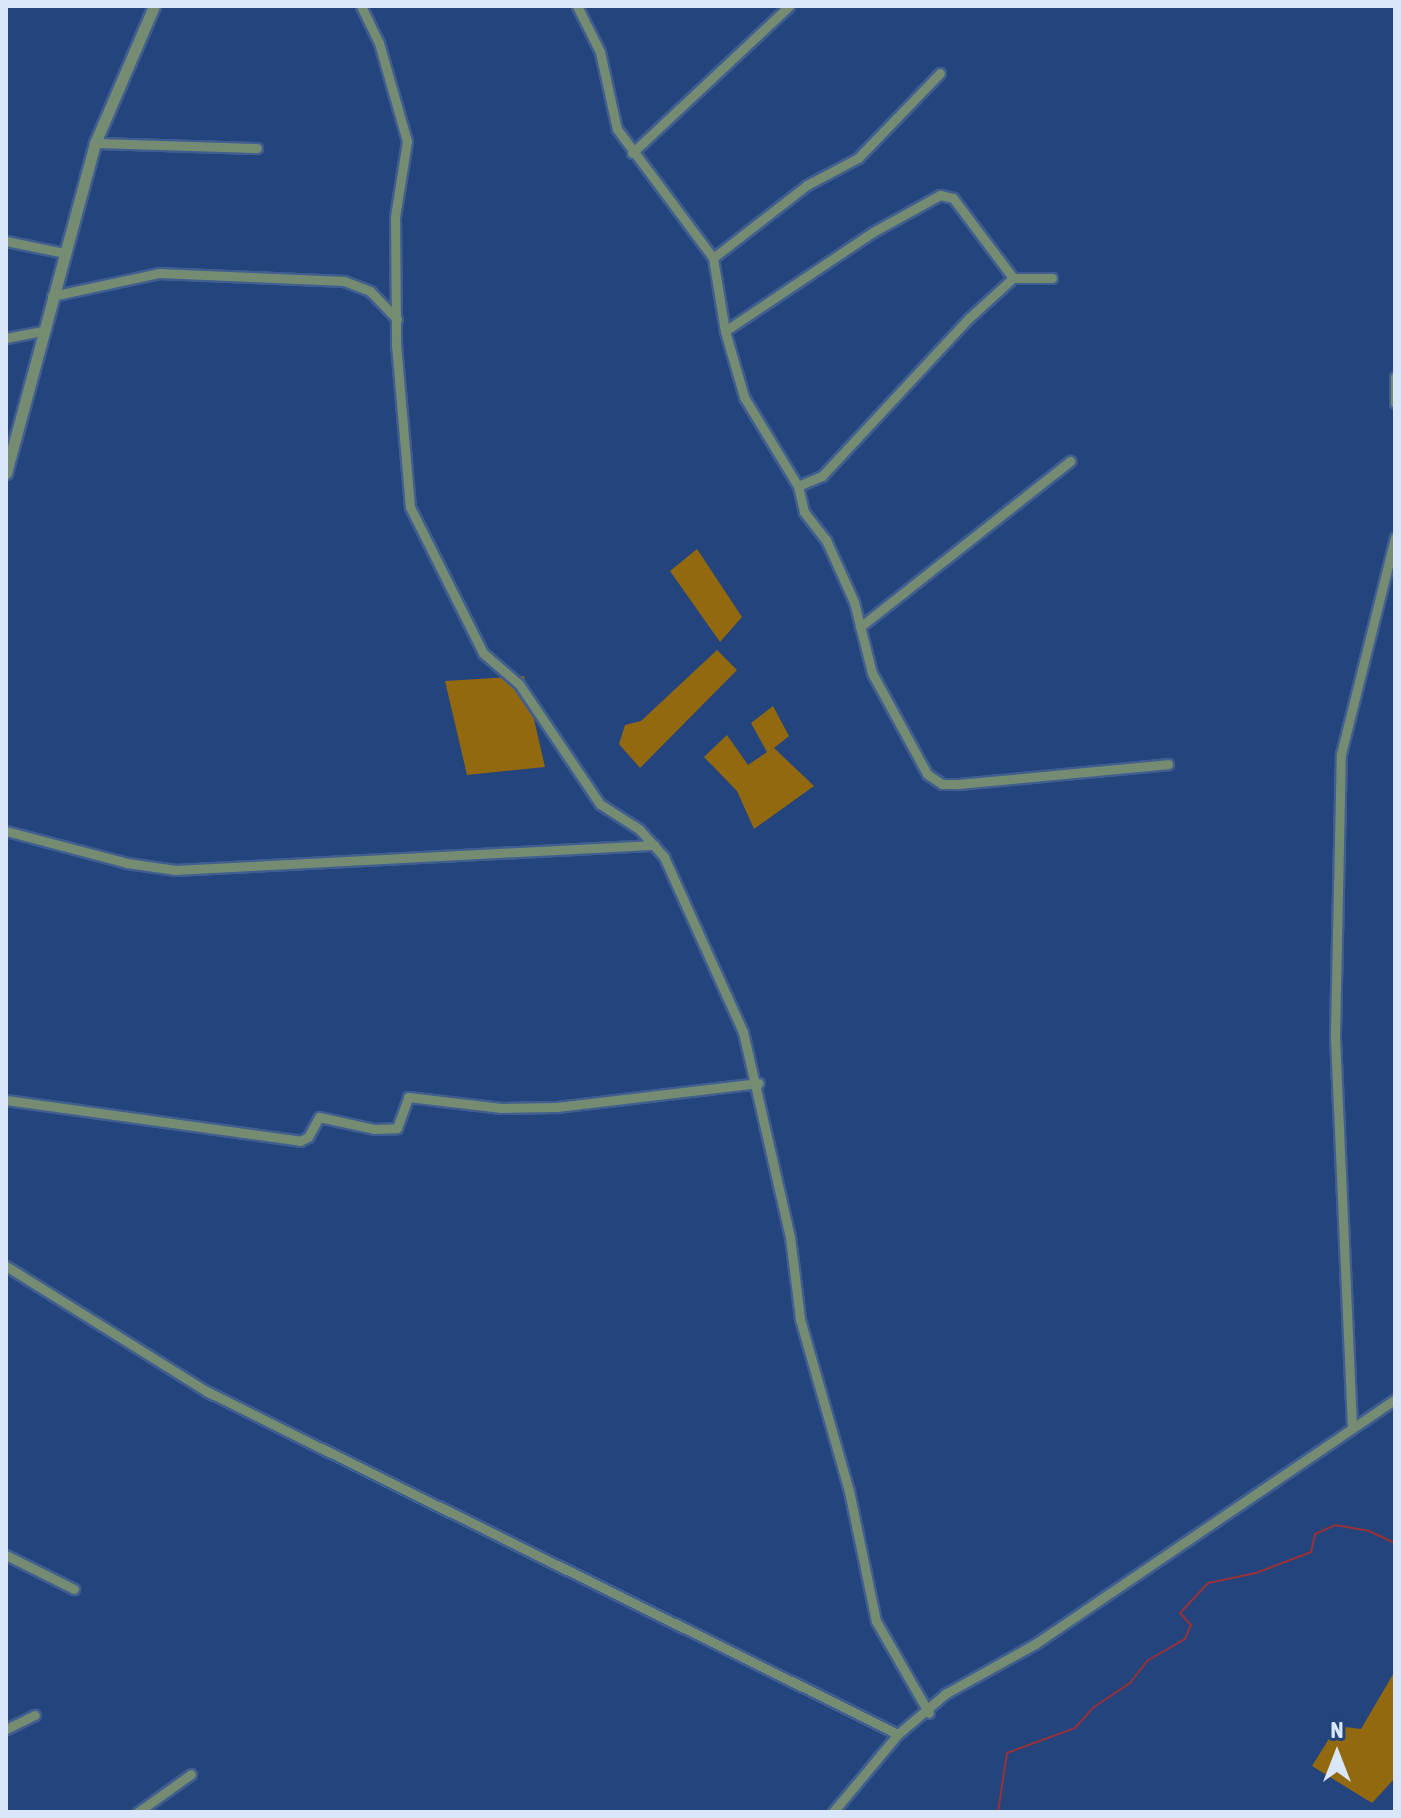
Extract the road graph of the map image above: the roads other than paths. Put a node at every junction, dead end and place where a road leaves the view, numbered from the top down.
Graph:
1 (154, 6) edge
2 (361, 6) edge
3 (577, 6) edge
4 (789, 6) edge
5 (940, 73) dead end
6 (95, 143) junction
7 (257, 148) dead end
8 (632, 153) junction
9 (6, 241) edge
10 (64, 253) junction
11 (713, 258) junction
12 (1013, 278) junction
13 (1052, 278) dead end
14 (52, 296) junction
15 (397, 319) junction
16 (41, 331) junction
17 (725, 331) junction
18 (6, 338) edge
19 (1395, 377) edge
20 (1395, 403) edge
21 (1070, 461) dead end
22 (6, 473) edge
23 (798, 486) junction
24 (1395, 538) edge
25 (860, 627) junction
26 (1168, 764) dead end
27 (6, 831) edge
28 (654, 845) junction
29 (759, 1083) junction
30 (6, 1100) edge
31 (6, 1266) edge
32 (1395, 1399) edge
33 (1352, 1427) junction
34 (6, 1555) edge
35 (74, 1589) dead end
36 (929, 1713) junction
37 (35, 1715) dead end
38 (6, 1729) edge
39 (898, 1734) junction
40 (191, 1774) dead end
41 (138, 1812) edge
42 (833, 1812) edge

1 - 6 street
2 - 15 street
3 - 8 street
4 - 8 street
5 - 11 street
6 - 7 street
6 - 10 street
8 - 11 street
9 - 10 street
10 - 14 street
11 - 17 street
12 - 13 street
12 - 17 street
12 - 23 street
14 - 15 street
14 - 16 street
15 - 28 street
16 - 18 street
16 - 22 street
17 - 23 street
19 - 20 street
21 - 25 street
23 - 25 street
24 - 33 street
25 - 26 street
27 - 28 street
28 - 29 street
29 - 30 street
29 - 36 street
31 - 39 street
32 - 33 street
33 - 36 street
34 - 35 street
36 - 39 street
37 - 38 street
39 - 42 street
40 - 41 street

